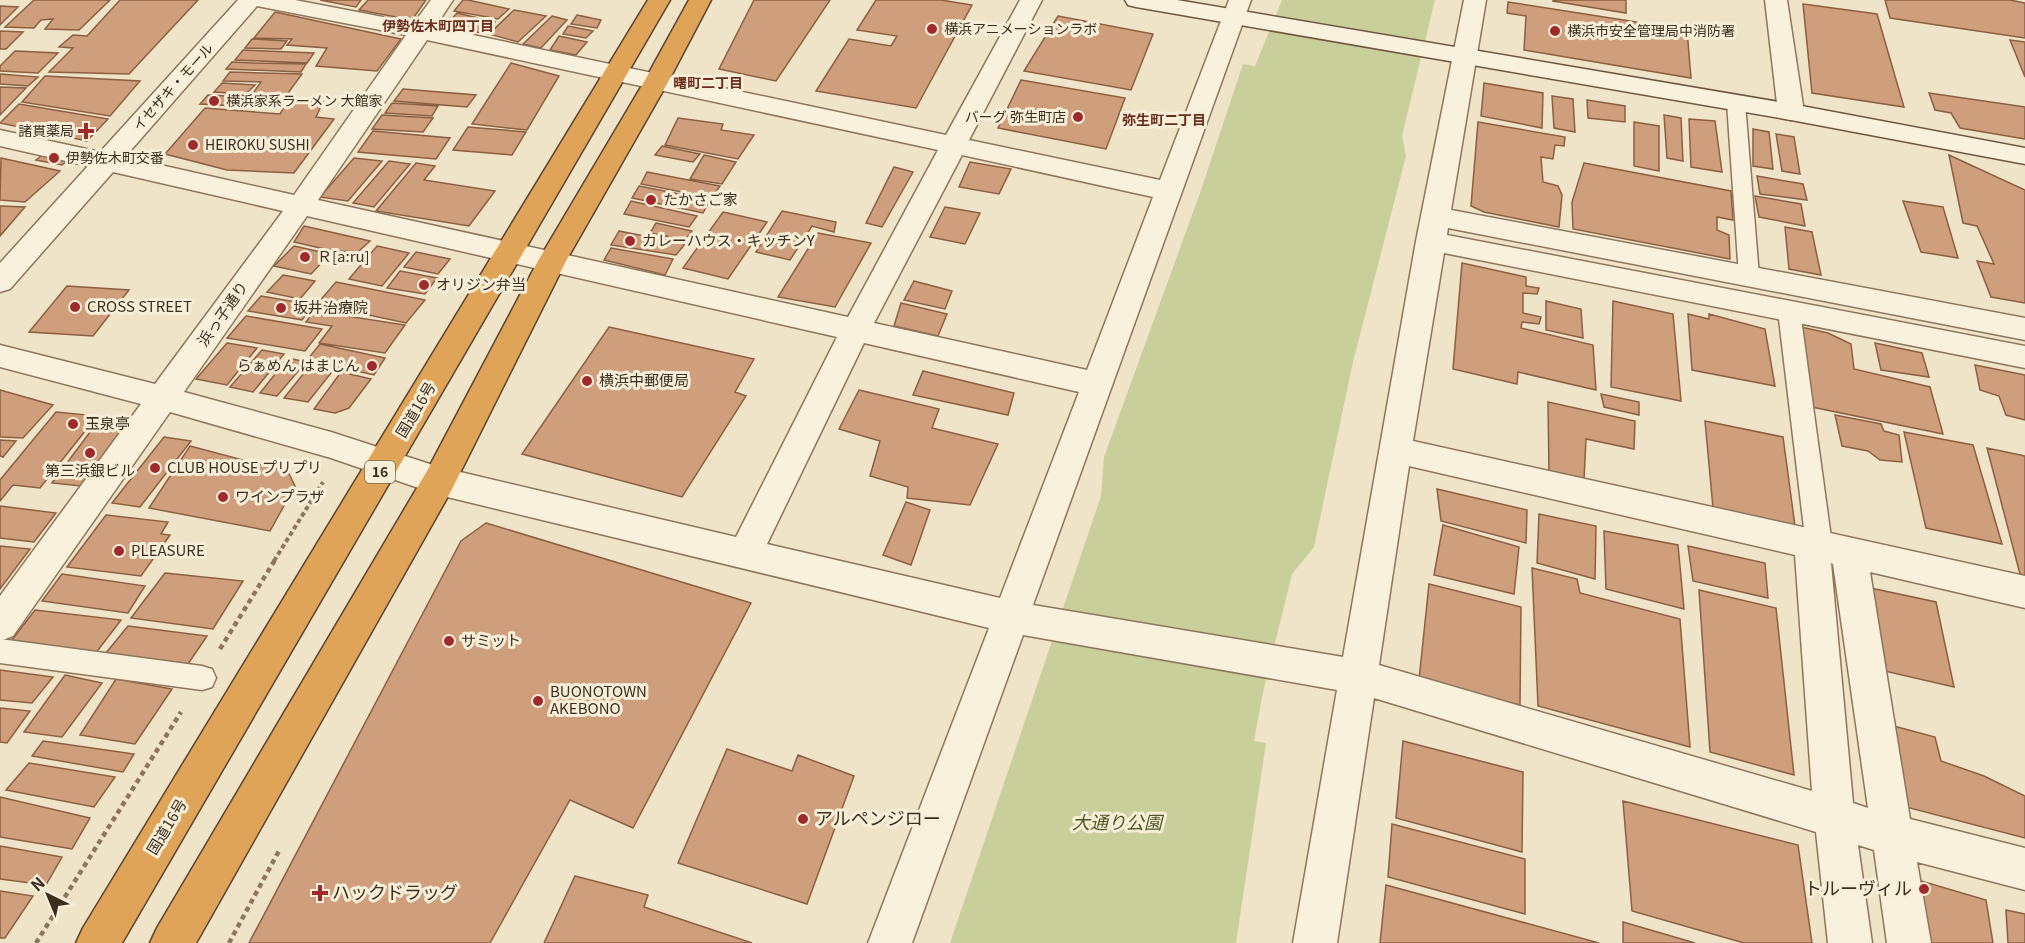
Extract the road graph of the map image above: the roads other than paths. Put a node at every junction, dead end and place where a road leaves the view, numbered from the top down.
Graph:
1 (250, 0) edge
2 (260, 0) edge
3 (442, 0) edge
4 (659, 0) edge
5 (700, 0) edge
6 (1031, 0) edge
7 (1136, 0) edge
8 (1475, 0) edge
9 (1776, 0) edge
10 (1236, 8) edge
11 (419, 31) junction
12 (1465, 57) junction
13 (617, 73) junction
14 (656, 82) junction
15 (1736, 103) junction
16 (1791, 112) junction
17 (0, 138) edge
18 (952, 145) junction
19 (2025, 156) edge
20 (107, 161) junction
21 (1168, 191) junction
22 (301, 205) junction
23 (1433, 229) junction
24 (511, 252) junction
25 (552, 261) junction
26 (1749, 276) junction
27 (0, 282) edge
28 (1789, 311) junction
29 (856, 329) junction
30 (2025, 329) edge
31 (0, 356) edge
32 (2025, 357) edge
33 (1097, 384) junction
34 (164, 399) junction
35 (1395, 450) junction
36 (386, 462) junction
37 (439, 481) junction
38 (1827, 547) junction
39 (745, 554) junction
40 (2025, 592) edge
41 (1011, 617) junction
42 (0, 625) edge
43 (0, 651) edge
44 (1357, 676) junction
45 (202, 678) dead end
46 (1834, 817) junction
47 (1892, 835) junction
48 (2025, 869) edge
49 (98, 943) edge
50 (172, 943) edge
51 (890, 943) edge
52 (1315, 943) edge
53 (1850, 943) edge
54 (1909, 943) edge

1 - 20 street, イセザキ・モール
2 - 11 street
3 - 11 street, 浜っ子通り
4 - 13 highway, 国道16号 / 16
5 - 14 highway
6 - 18 street
7 - 10 street
8 - 12 street
9 - 16 street
10 - 12 street
10 - 21 street
11 - 13 street
11 - 22 street, 浜っ子通り
12 - 15 street
12 - 23 street
13 - 14 street
13 - 24 highway, 国道16号 / 16
14 - 18 street
14 - 25 highway
15 - 16 street
15 - 26 lane
16 - 19 street
17 - 20 street
18 - 21 street
18 - 29 street
20 - 22 street
20 - 27 street, イセザキ・モール
21 - 33 street
22 - 24 street
22 - 34 street, 浜っ子通り
23 - 26 street
23 - 28 street
23 - 35 street
24 - 25 street
24 - 36 highway, 国道16号 / 16
25 - 29 street
25 - 37 highway
26 - 30 street
28 - 32 street
28 - 38 lane
29 - 33 street
29 - 39 street
31 - 34 street
33 - 41 street
34 - 36 street
34 - 42 street, 浜っ子通り
35 - 38 street
35 - 44 street
36 - 37 street
36 - 49 highway, 国道16号 / 16
37 - 39 street
37 - 50 highway
38 - 40 street
38 - 46 street
38 - 47 street
39 - 41 street
41 - 44 street
41 - 51 street
43 - 45 lane
44 - 46 street
44 - 52 street
46 - 47 street
46 - 53 street
47 - 48 street
47 - 54 street

